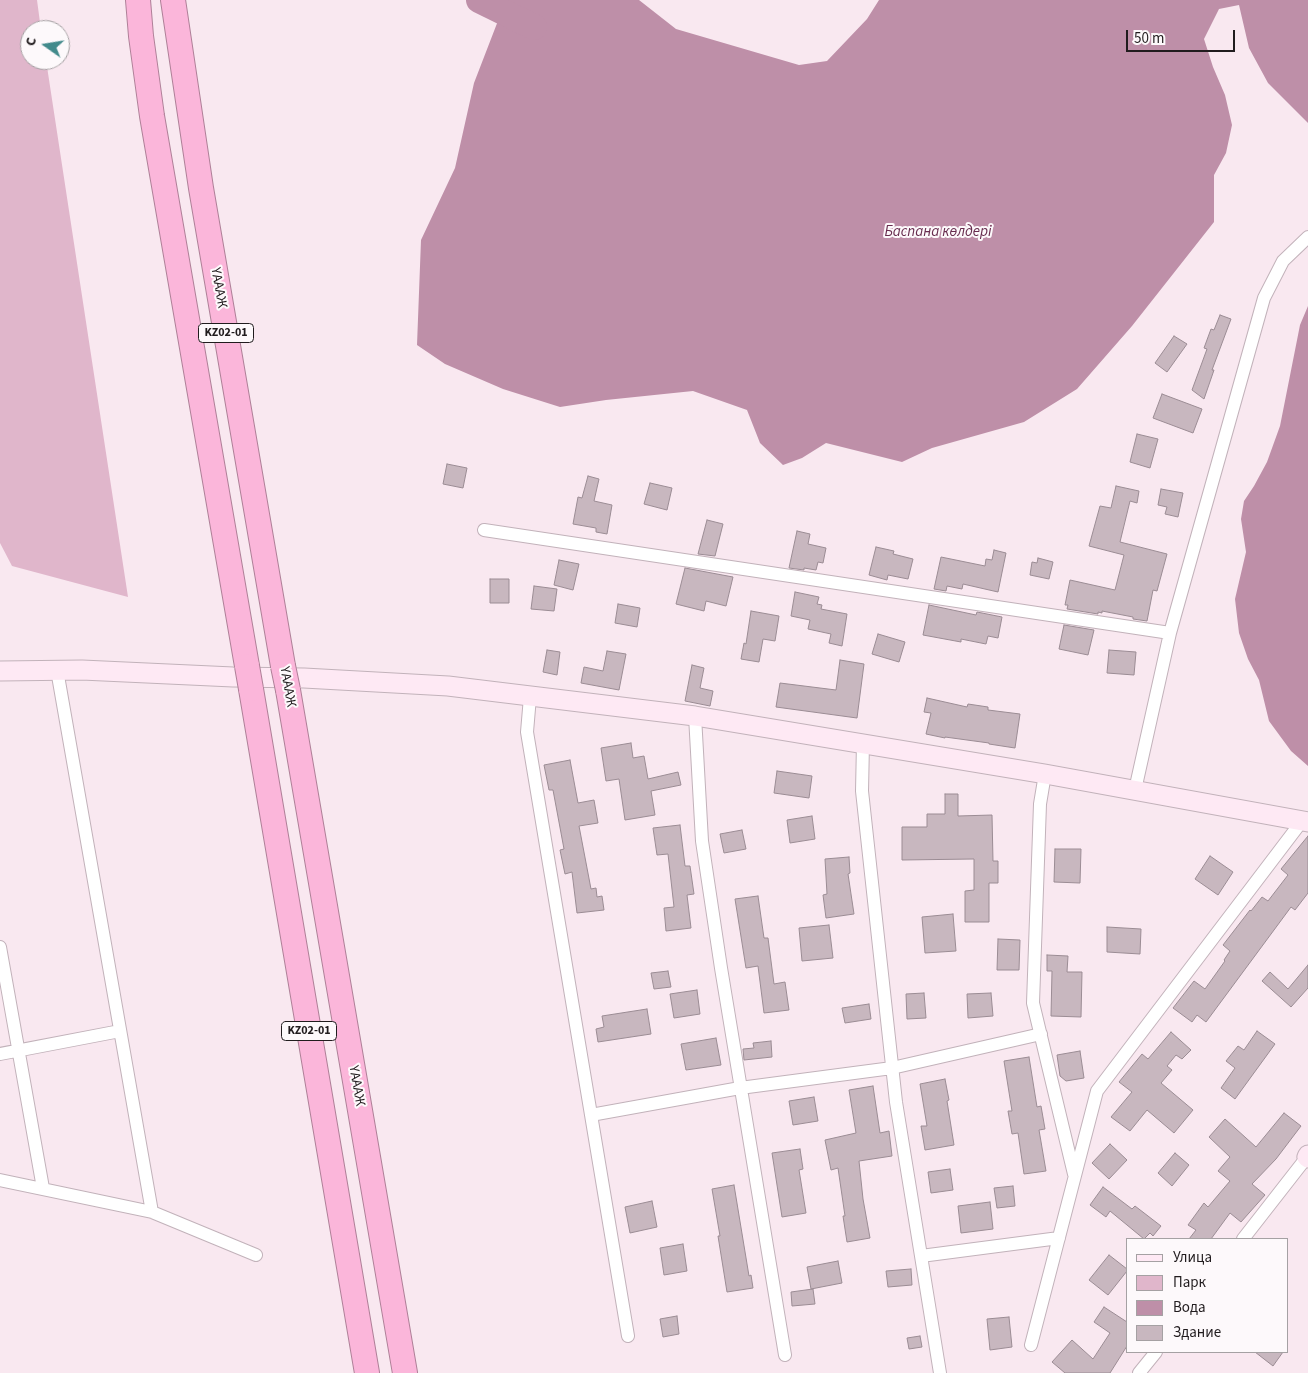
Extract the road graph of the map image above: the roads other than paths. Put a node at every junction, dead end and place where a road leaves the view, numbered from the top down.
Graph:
1 (138, 0) edge
2 (173, 0) edge
3 (1308, 237) edge
4 (484, 530) dead end
5 (1170, 633) junction
6 (57, 670) junction
7 (0, 671) edge
8 (530, 697) junction
9 (695, 716) junction
10 (863, 743) junction
11 (1045, 774) junction
12 (1135, 790) junction
13 (1305, 822) edge
14 (0, 947) edge
15 (120, 1031) junction
16 (1041, 1034) junction
17 (18, 1050) junction
18 (0, 1054) edge
19 (892, 1068) junction
20 (740, 1088) junction
21 (591, 1115) junction
22 (1308, 1156) edge
23 (1075, 1176) junction
24 (0, 1180) edge
25 (43, 1188) junction
26 (152, 1212) junction
27 (1059, 1238) junction
28 (1243, 1238) edge
29 (256, 1255) dead end
30 (921, 1256) junction
31 (628, 1336) dead end
32 (1031, 1344) dead end
33 (1155, 1353) edge
34 (785, 1355) dead end
35 (367, 1373) edge
36 (405, 1373) edge
37 (940, 1373) edge
38 (1139, 1373) edge

1 - 35 highway, KZ02-01, bridge
2 - 36 highway, ҮАААЖ / KZ02-01, bridge
3 - 5 street
4 - 5 street
5 - 12 street
6 - 7 main road
6 - 8 main road
6 - 15 street
8 - 9 main road
8 - 21 street
9 - 10 main road
9 - 20 street
10 - 11 main road
10 - 19 street
11 - 12 main road
11 - 16 street
12 - 13 main road
13 - 23 street
14 - 17 street
15 - 17 street
15 - 26 street
16 - 19 street
16 - 23 street
17 - 18 street
17 - 25 street
19 - 20 street
19 - 30 street
20 - 21 street
20 - 34 street
21 - 31 street
22 - 28 street
23 - 27 street
24 - 25 street
25 - 26 street
26 - 29 street
27 - 30 street
27 - 32 street
30 - 37 street
33 - 38 street

